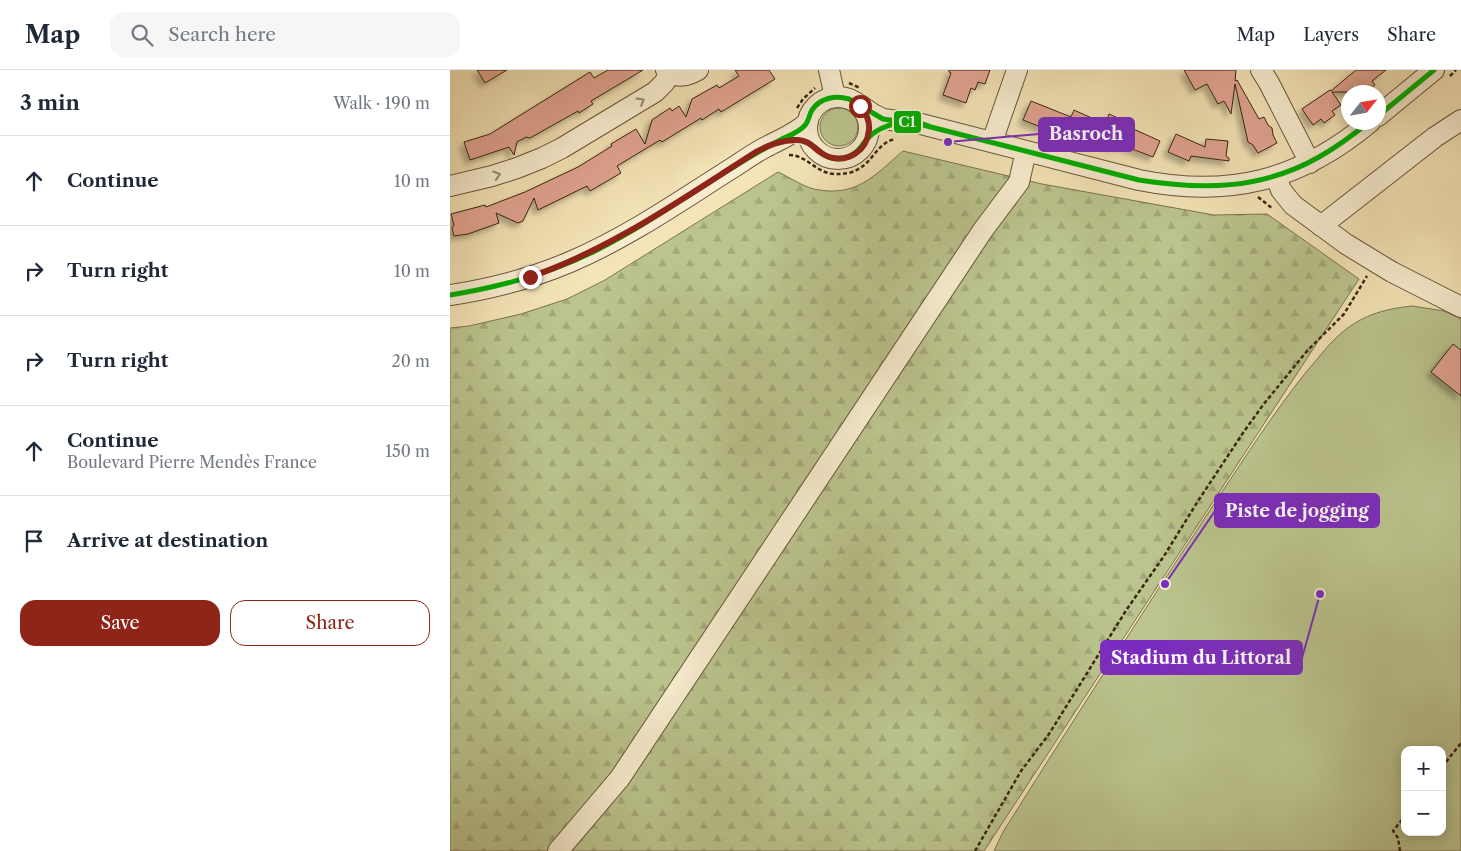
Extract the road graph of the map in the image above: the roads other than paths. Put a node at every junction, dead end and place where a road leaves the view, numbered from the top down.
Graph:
1 (698, 70) edge
2 (829, 70) edge
3 (1018, 70) edge
4 (1261, 70) edge
5 (668, 72) edge
6 (1440, 74) edge
7 (835, 97) junction
8 (860, 106) junction
9 (1386, 111) edge
10 (1461, 120) edge
11 (808, 122) junction
12 (902, 130) junction
13 (1359, 130) edge
14 (867, 138) junction
15 (992, 142) junction
16 (813, 145) junction
17 (782, 149) junction
18 (1026, 151) junction
19 (1310, 163) junction
20 (1279, 183) junction
21 (450, 186) edge
22 (1321, 226) junction
23 (450, 295) edge
24 (1461, 307) edge
25 (558, 851) edge

1 - 5 street
2 - 7 street
3 - 15 street
4 - 19 street
21 -> 5 street
6 - 9 street
7 - 8 street
7 - 11 street
8 - 12 street
8 - 14 street
10 - 22 street
11 - 16 street
11 - 17 street
12 - 14 street
12 - 15 street
13 - 19 street
14 - 16 street
15 - 18 street
16 - 17 street
17 - 23 street
18 - 20 street
18 - 25 street
19 - 20 street
20 - 22 street
22 - 24 street

